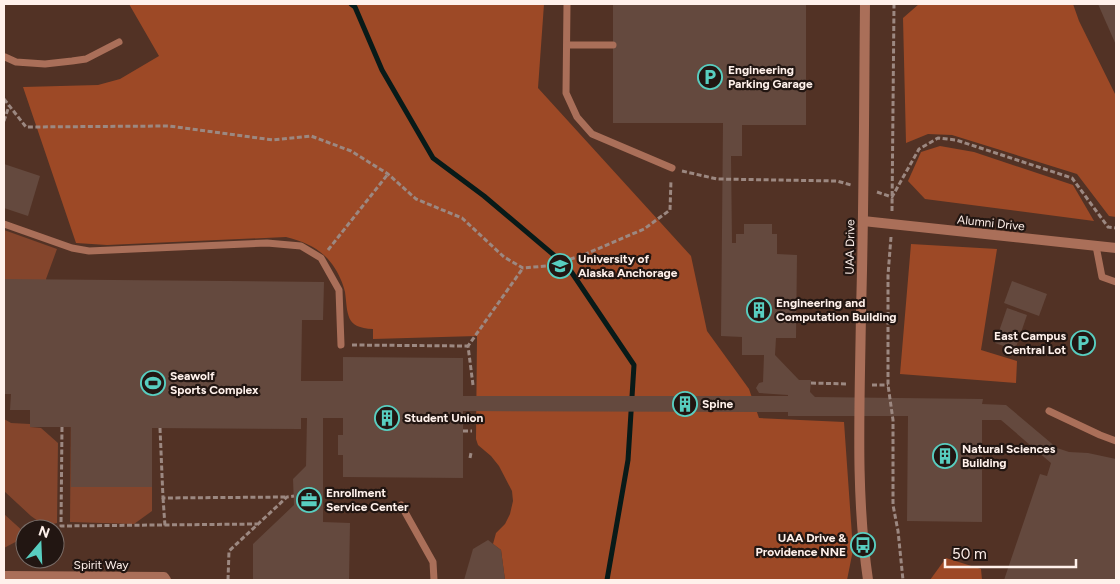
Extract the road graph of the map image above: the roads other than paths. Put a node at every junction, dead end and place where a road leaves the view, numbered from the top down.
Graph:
1 (567, 4) edge
2 (865, 4) edge
3 (119, 42) dead end
4 (566, 45) junction
5 (613, 45) dead end
6 (5, 57) edge
7 (672, 168) road end
8 (863, 221) junction
9 (4, 224) edge
10 (1096, 246) junction
11 (1116, 248) edge
12 (1116, 282) edge
13 (342, 345) road end
14 (1049, 411) dead end
15 (1116, 441) edge
16 (402, 505) dead end
17 (4, 576) edge
18 (166, 580) edge
19 (434, 580) edge
20 (868, 580) edge

1 - 4 lane
2 - 8 street, UAA Drive
3 - 6 lane
4 - 5 lane
4 - 7 lane
8 - 10 street, Alumni Drive
8 - 20 street, UAA Drive
9 - 13 lane
10 - 11 street, Alumni Drive
10 - 12 lane
14 - 15 lane
16 - 19 lane
17 - 18 street, Spirit Way

